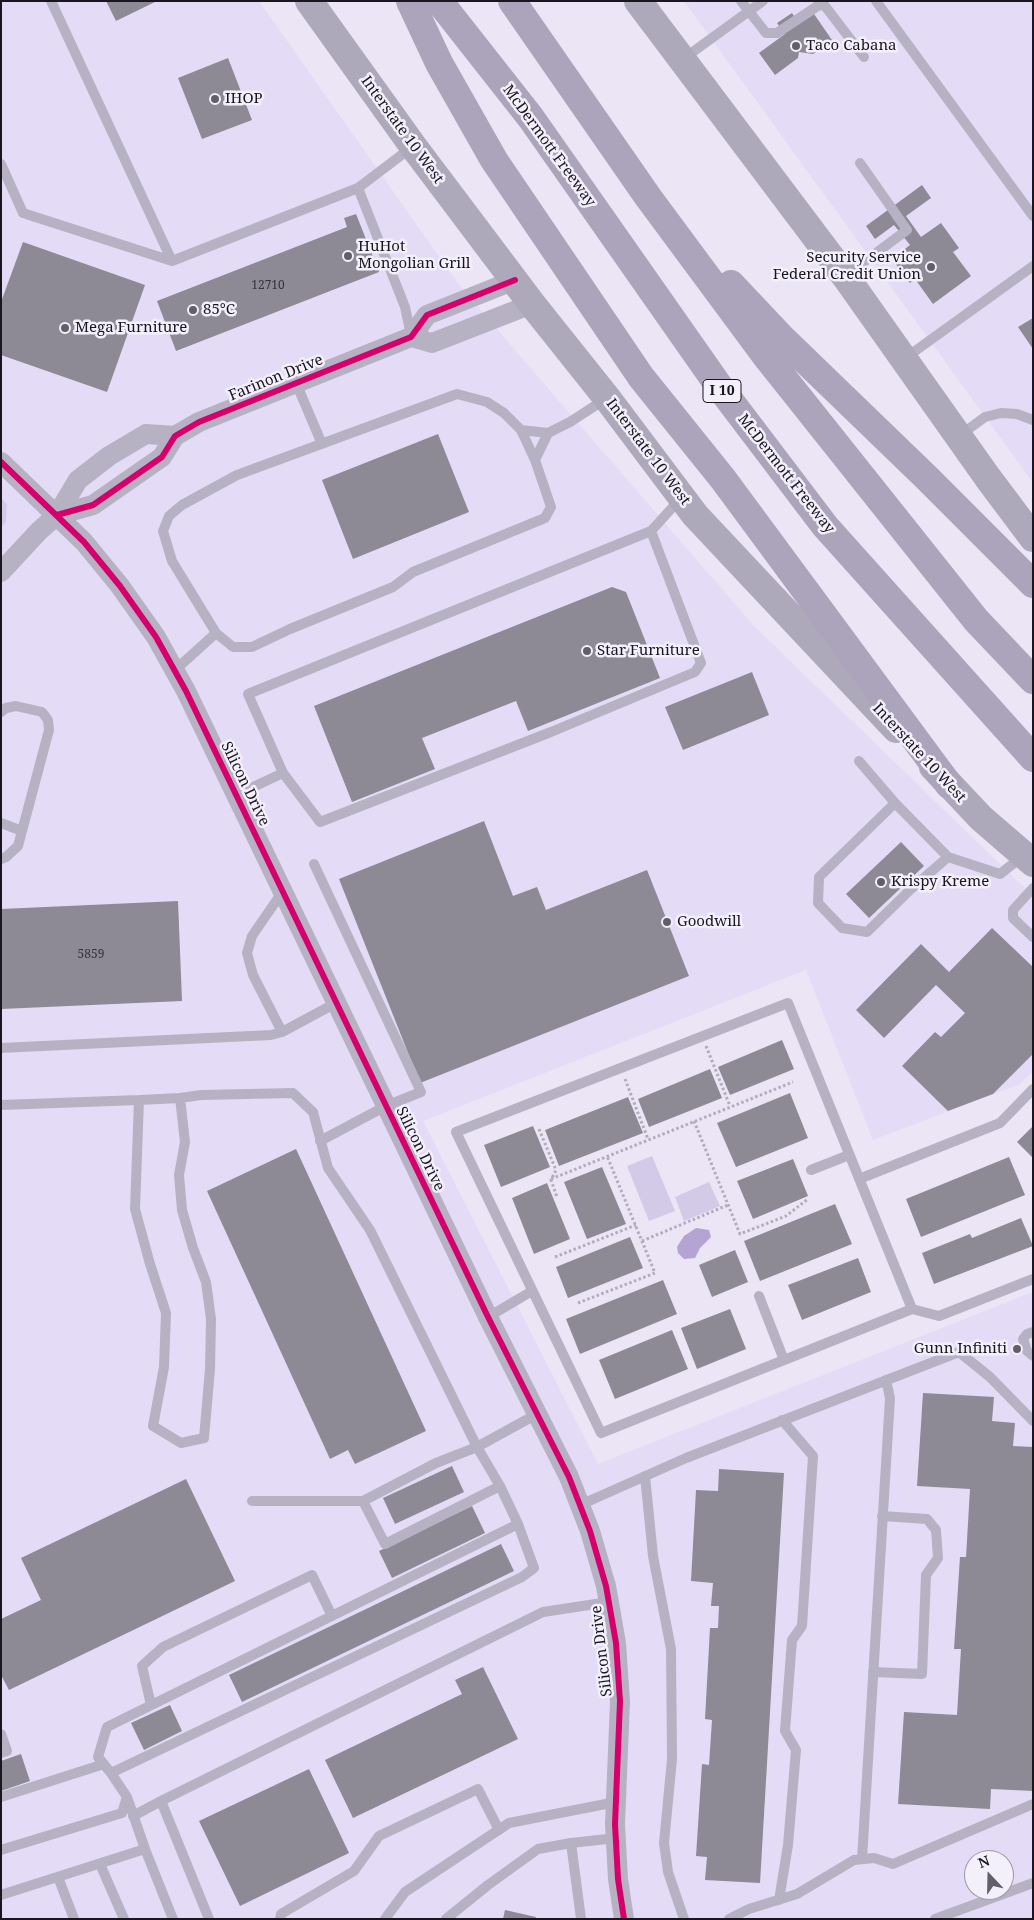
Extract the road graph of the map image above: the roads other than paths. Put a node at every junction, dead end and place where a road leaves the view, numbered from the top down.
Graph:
1 (51, 1) edge
2 (310, 1) edge
3 (410, 1) edge
4 (439, 1) edge
5 (512, 1) edge
6 (638, 1) edge
7 (741, 1) edge
8 (763, 1) edge
9 (876, 1) edge
10 (748, 12) junction
11 (864, 57) dead end
12 (682, 60) junction
13 (413, 146) junction
14 (860, 163) dead end
15 (1, 164) edge
16 (358, 188) junction
17 (648, 197) junction
18 (1033, 216) edge
19 (172, 261) junction
20 (1033, 266) edge
21 (845, 276) junction
22 (515, 280) junction
23 (532, 304) junction
24 (411, 336) junction
25 (903, 360) junction
26 (296, 383) junction
27 (607, 398) junction
28 (1033, 420) edge
29 (521, 430) junction
30 (548, 433) junction
31 (175, 436) junction
32 (958, 436) junction
33 (322, 444) junction
34 (535, 460) junction
35 (1, 462) edge
36 (681, 497) junction
37 (57, 515) junction
38 (651, 531) junction
39 (1033, 538) edge
40 (1, 572) edge
41 (1033, 584) edge
42 (216, 633) junction
43 (174, 671) junction
44 (1033, 680) edge
45 (1, 712) edge
46 (1033, 758) edge
47 (859, 761) dead end
48 (283, 773) junction
49 (949, 785) junction
50 (236, 795) junction
51 (895, 803) junction
52 (1, 823) edge
53 (22, 831) junction
54 (948, 856) junction
55 (1, 859) edge
56 (1028, 859) edge
57 (314, 864) dead end
58 (1033, 888) edge
59 (283, 891) junction
60 (1033, 937) edge
61 (336, 1003) junction
62 (282, 1032) junction
63 (1, 1048) edge
64 (1033, 1089) edge
65 (180, 1098) junction
66 (139, 1100) junction
67 (1, 1105) edge
68 (386, 1106) junction
69 (320, 1142) junction
70 (849, 1155) junction
71 (811, 1170) dead end
72 (859, 1179) junction
73 (1033, 1279) edge
74 (532, 1291) junction
75 (759, 1296) dead end
76 (912, 1309) junction
77 (488, 1317) junction
78 (1033, 1332) edge
79 (1033, 1356) edge
80 (784, 1360) junction
81 (886, 1380) junction
82 (537, 1414) junction
83 (782, 1420) junction
84 (1033, 1421) edge
85 (477, 1447) junction
86 (645, 1476) junction
87 (500, 1486) junction
88 (252, 1502) dead end
89 (363, 1502) junction
90 (580, 1505) junction
91 (882, 1516) junction
92 (518, 1524) junction
93 (609, 1602) junction
94 (332, 1616) junction
95 (873, 1672) junction
96 (151, 1706) junction
97 (1, 1734) edge
98 (1, 1753) edge
99 (104, 1764) junction
100 (111, 1773) junction
101 (1, 1797) edge
102 (126, 1797) junction
103 (162, 1801) junction
104 (616, 1802) junction
105 (1033, 1804) edge
106 (133, 1816) junction
107 (499, 1830) junction
108 (616, 1838) junction
109 (571, 1843) junction
110 (145, 1849) junction
111 (1, 1850) edge
112 (862, 1859) junction
113 (100, 1864) junction
114 (58, 1877) junction
115 (1033, 1883) edge
116 (1, 1895) edge
117 (779, 1900) junction
118 (74, 1919) edge
119 (124, 1919) edge
120 (173, 1919) edge
121 (209, 1919) edge
122 (280, 1919) edge
123 (385, 1919) edge
124 (446, 1919) edge
125 (581, 1919) edge
126 (624, 1919) edge
127 (684, 1919) edge
128 (729, 1919) edge
129 (935, 1919) edge

1 - 19 lane
2 - 13 main road, Interstate 10 West
3 - 49 highway
4 - 46 highway, McDermott Freeway / I 10
5 - 17 highway
6 - 12 main road
7 - 10 lane
8 - 10 lane
9 - 18 lane
10 - 11 lane
10 - 12 lane
12 - 21 main road
13 - 16 lane
13 - 22 main road, Interstate 10 West
14 - 21 lane
15 - 19 lane
16 - 19 lane
16 - 24 lane
17 - 41 highway
17 - 44 highway
20 - 25 lane
21 - 25 main road
22 - 23 main road, Interstate 10 West
22 - 24 street
23 - 24 street
23 - 27 main road, Interstate 10 West
24 - 26 street, Farinon Drive
25 - 32 main road
26 - 31 street, Farinon Drive
26 - 33 lane
27 - 30 lane
27 - 36 main road, Interstate 10 West
28 - 32 lane
29 - 30 lane
29 - 33 lane
29 - 34 lane
30 - 34 lane
31 - 37 street, Farinon Drive
31 - 37 street, Farinon Drive
32 - 39 main road
33 - 42 lane
34 - 42 lane
35 - 37 street, Silicon Drive
36 - 38 lane
36 - 49 main road, Interstate 10 West
37 - 40 street, Farinon Drive
37 - 43 street, Silicon Drive
38 - 48 lane
38 - 48 lane
42 - 43 lane
43 - 50 street, Silicon Drive
45 - 53 lane
47 - 51 lane
48 - 50 lane
49 - 56 main road, Interstate 10 West
50 - 59 street, Silicon Drive
51 - 54 lane
51 - 54 lane
52 - 53 lane
53 - 55 lane
54 - 56 lane
57 - 68 lane
58 - 60 lane
59 - 61 street, Silicon Drive
59 - 62 lane
61 - 62 lane
61 - 68 street, Silicon Drive
62 - 63 lane
64 - 72 lane
65 - 66 lane
65 - 66 lane
65 - 69 lane
66 - 67 lane
68 - 69 lane
68 - 77 street, Silicon Drive
69 - 85 lane
70 - 71 lane
70 - 72 lane
70 - 74 lane
72 - 76 lane
73 - 76 lane
74 - 77 lane
74 - 80 lane
75 - 80 lane
76 - 80 lane
77 - 82 street, Silicon Drive
78 - 79 lane
81 - 83 lane
81 - 84 lane
81 - 91 lane
82 - 85 lane
82 - 90 street, Silicon Drive
83 - 86 lane
83 - 117 lane
85 - 87 lane
85 - 89 lane
86 - 90 lane
86 - 127 lane
87 - 89 lane
87 - 92 lane
88 - 89 lane
90 - 93 street, Silicon Drive
91 - 95 lane
91 - 95 lane
92 - 94 lane
92 - 100 lane
93 - 103 lane
93 - 104 street, Silicon Drive
94 - 96 lane
94 - 96 lane
95 - 112 lane
96 - 99 lane
97 - 98 lane
99 - 100 lane
99 - 101 lane
100 - 102 lane
102 - 106 lane
102 - 111 lane
103 - 106 lane
103 - 121 lane
104 - 107 lane
104 - 108 street, Silicon Drive
105 - 112 lane
106 - 110 lane
107 - 122 lane
107 - 123 lane
108 - 109 lane
108 - 126 street, Silicon Drive
109 - 124 lane
109 - 125 lane
110 - 113 lane
110 - 120 lane
112 - 117 lane
113 - 114 lane
113 - 119 lane
114 - 116 lane
114 - 118 lane
115 - 129 lane
117 - 128 lane

